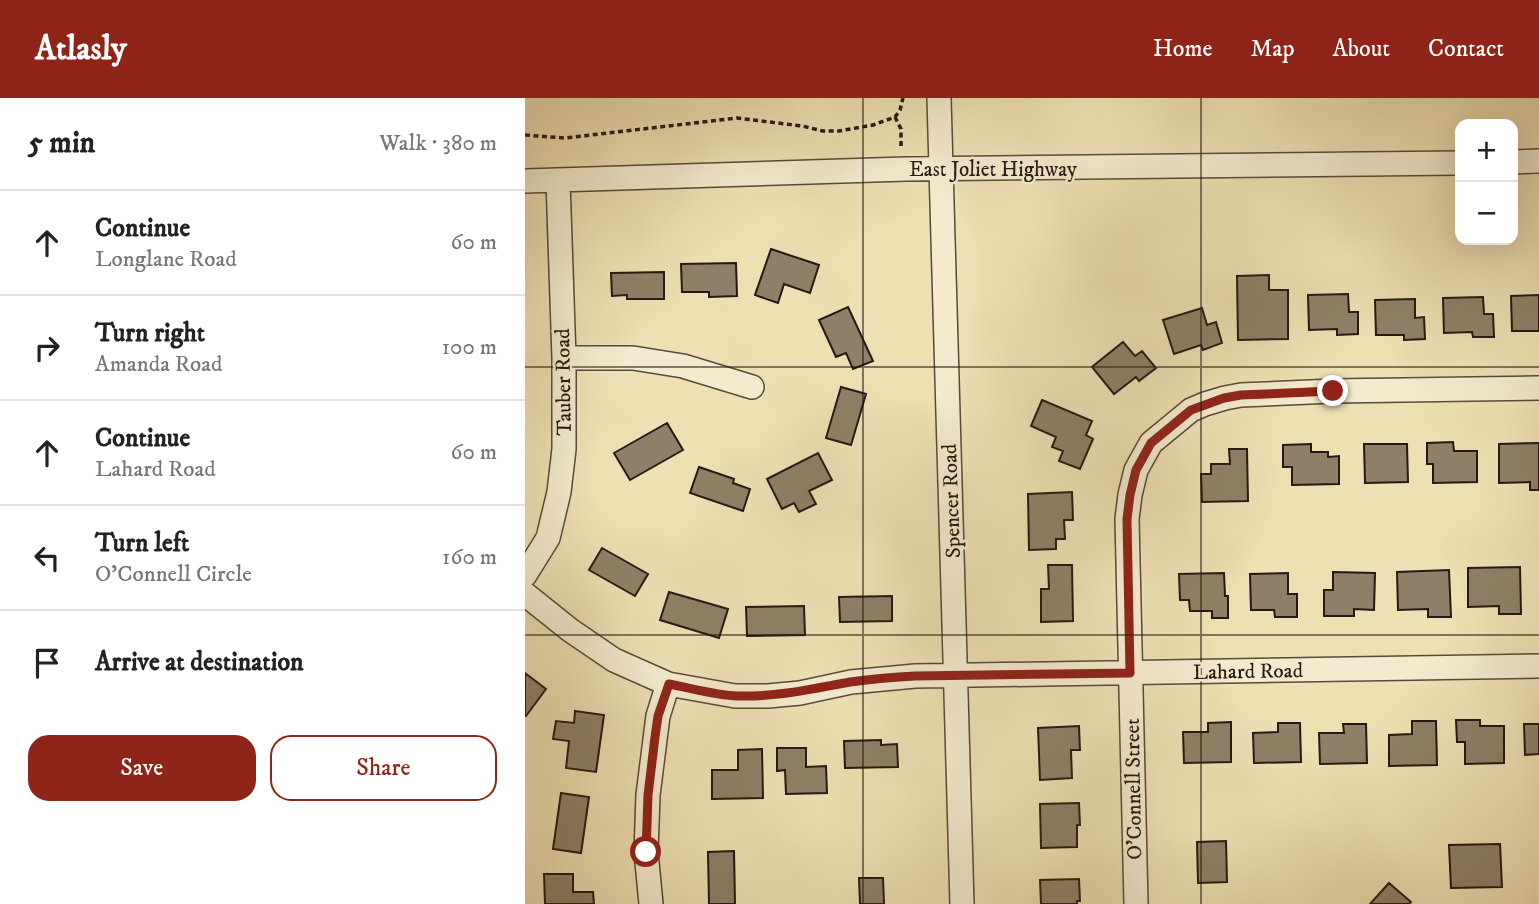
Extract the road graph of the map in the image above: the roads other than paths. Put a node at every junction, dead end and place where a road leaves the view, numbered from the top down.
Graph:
1 (939, 98) edge
2 (1539, 161) edge
3 (1518, 162) edge
4 (1455, 163) edge
5 (941, 170) junction
6 (525, 181) edge
7 (558, 181) junction
8 (564, 358) junction
9 (753, 387) dead end
10 (1539, 388) edge
11 (525, 575) edge
12 (525, 594) edge
13 (1539, 666) edge
14 (1130, 673) junction
15 (957, 676) junction
16 (669, 684) junction
17 (651, 904) edge
18 (962, 904) edge
19 (1136, 904) edge

1 - 5 street, Spencer Road
2 - 3 street
4 - 5 street, East Joliet Highway
5 - 7 street, East Joliet Highway
5 - 15 street, Spencer Road
6 - 7 street, East Joliet Highway
7 - 8 street, Tauber Road
8 - 9 street
8 - 11 street, Tauber Road
10 - 14 street, O'Connell Street
12 - 16 street, Lahard Road
13 - 14 street, Lahard Road
14 - 15 street, Lahard Road
14 - 19 street, O'Connell Street
15 - 16 street, Lahard Road
15 - 18 street, Spencer Road
16 - 17 street

